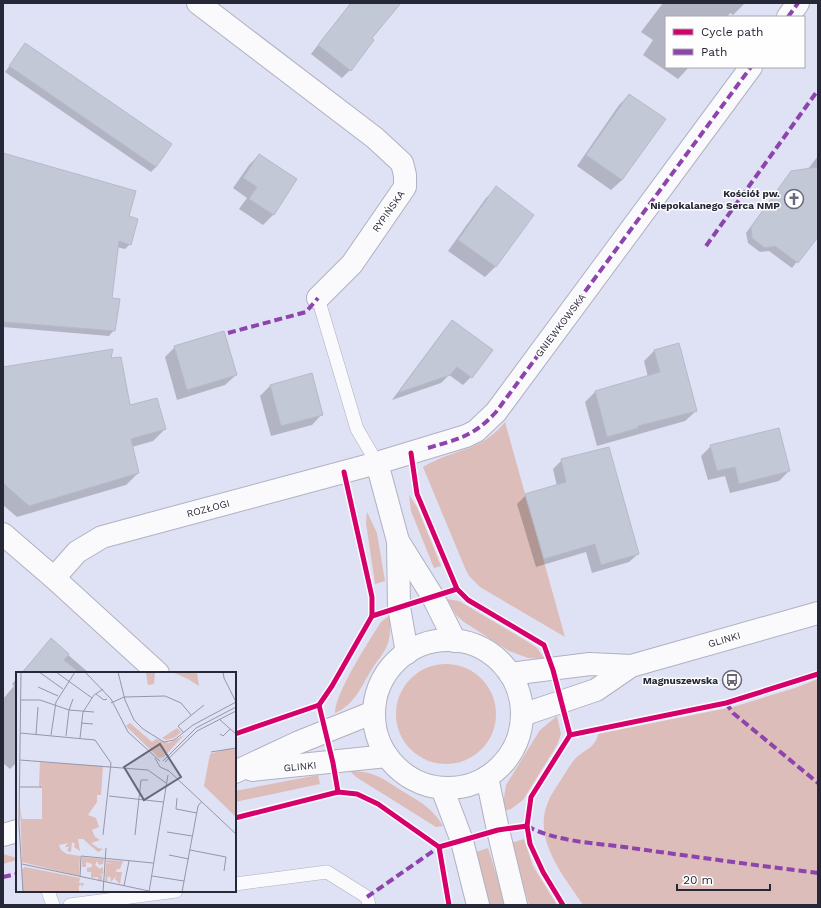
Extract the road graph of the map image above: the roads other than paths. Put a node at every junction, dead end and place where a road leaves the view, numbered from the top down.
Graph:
1 (198, 3) edge
2 (798, 3) edge
3 (789, 16) edge
4 (750, 68) edge
5 (318, 298) joint
6 (377, 463) junction
7 (3, 534) edge
8 (398, 541) junction
9 (54, 578) junction
10 (818, 613) edge
11 (455, 641) junction
12 (407, 653) junction
13 (631, 666) junction
14 (157, 672) edge
15 (510, 674) junction
16 (374, 712) junction
17 (522, 715) junction
18 (387, 756) junction
19 (236, 772) edge
20 (487, 777) junction
21 (442, 788) junction
22 (16, 831) edge
23 (3, 835) edge
24 (236, 884) edge
25 (48, 892) edge
26 (168, 892) edge
27 (53, 905) edge
28 (70, 905) edge
29 (369, 905) edge
30 (478, 905) edge
31 (516, 905) edge

1 - 5 street, RYPIŃSKA
2 - 3 street
4 - 6 street, GNIEWKOWSKA
5 - 6 lane, RYPIŃSKA
6 - 8 street
6 - 9 street, ROZŁOGI
7 - 9 street
8 - 11 street
8 - 12 street
9 - 14 street
10 - 13 street, GLINKI
11 - 12 street
11 - 15 street
12 - 16 street
13 - 15 street, GLINKI
13 - 17 street, GLINKI
15 - 17 street
16 - 18 street
16 - 19 street, GLINKI
17 - 20 street
18 - 19 street, GLINKI
18 - 21 street
20 - 21 street
20 - 31 street
21 - 30 street
22 - 23 street
24 - 29 lane
25 - 27 lane
26 - 28 lane

